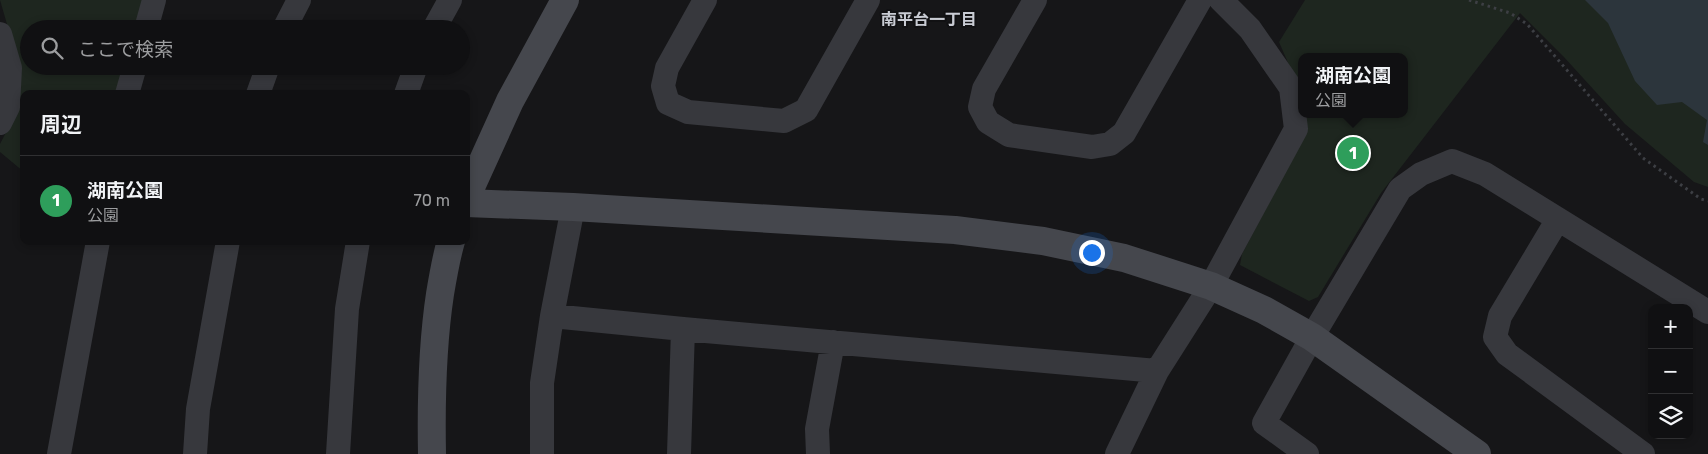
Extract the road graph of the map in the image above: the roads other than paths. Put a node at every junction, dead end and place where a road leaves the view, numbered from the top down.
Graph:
1 (154, 0) edge
2 (299, 0) edge
3 (450, 0) edge
4 (565, 0) edge
5 (705, 0) edge
6 (868, 0) edge
7 (1035, 0) edge
8 (1200, 0) edge
9 (1221, 0) edge
10 (148, 20) edge
11 (289, 20) edge
12 (439, 20) edge
13 (0, 34) edge
14 (132, 75) edge
15 (265, 75) edge
16 (413, 75) edge
17 (128, 90) edge
18 (259, 90) edge
19 (407, 90) edge
20 (0, 123) edge
21 (470, 189) edge
22 (470, 203) edge
23 (573, 207) junction
24 (1558, 219) junction
25 (97, 245) edge
26 (227, 245) edge
27 (357, 245) edge
28 (450, 245) edge
29 (1211, 286) junction
30 (1708, 312) edge
31 (552, 316) junction
32 (683, 330) junction
33 (1312, 337) junction
34 (833, 342) junction
35 (1157, 371) junction
36 (58, 454) edge
37 (195, 454) edge
38 (338, 454) edge
39 (432, 454) edge
40 (542, 454) edge
41 (679, 454) edge
42 (818, 454) edge
43 (1118, 454) edge
44 (1308, 454) edge
45 (1478, 454) edge
46 (1643, 454) edge

1 - 10 street
2 - 11 street
3 - 12 street
4 - 21 street
5 - 6 street
7 - 8 street
9 - 29 street
13 - 20 street
14 - 17 street
15 - 18 street
16 - 19 street
22 - 23 street
23 - 29 street
23 - 31 street
24 - 30 street
24 - 33 street
24 - 46 street
25 - 36 street
26 - 37 street
27 - 38 street
28 - 39 street
29 - 33 street
29 - 35 street
31 - 32 street
31 - 40 street
32 - 34 street
32 - 41 street
33 - 44 street
33 - 45 street
34 - 35 street
34 - 42 street
35 - 43 street

